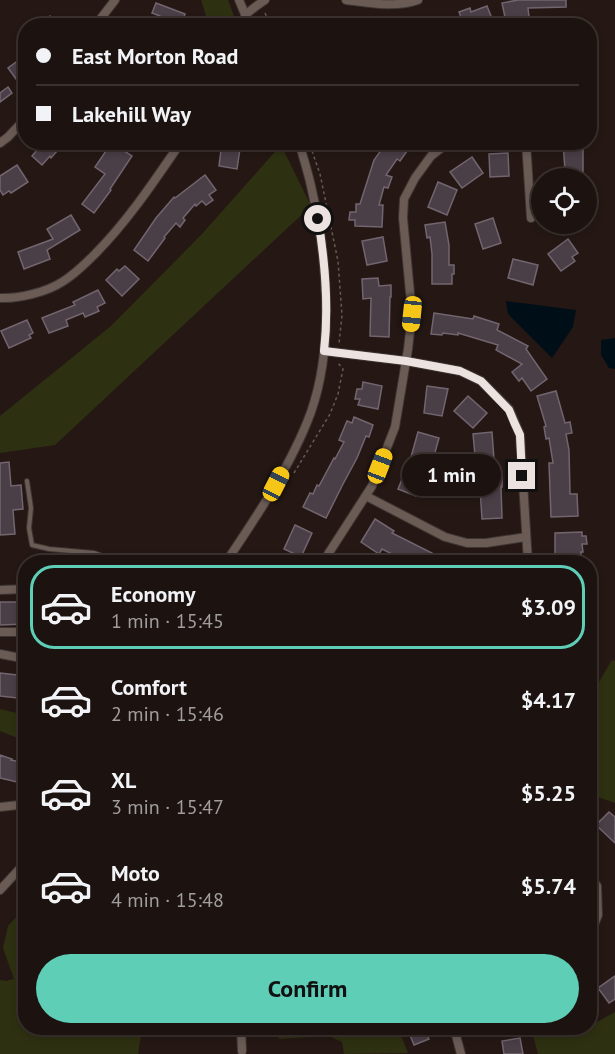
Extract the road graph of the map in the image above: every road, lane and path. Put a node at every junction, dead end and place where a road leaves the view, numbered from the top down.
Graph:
1 (115, 0) edge
2 (239, 0) edge
3 (265, 0) edge
4 (346, 0) edge
5 (418, 0) edge
6 (245, 15) junction
7 (101, 18) edge
8 (246, 18) edge
9 (18, 126) edge
10 (0, 143) edge
11 (176, 150) edge
12 (301, 150) edge
13 (439, 150) edge
14 (527, 150) edge
15 (531, 218) dead end
16 (0, 298) edge
17 (324, 351) junction
18 (406, 361) junction
19 (27, 481) dead end
20 (366, 496) junction
21 (526, 537) junction
22 (102, 555) edge
23 (230, 555) edge
24 (328, 555) edge
25 (527, 555) edge
26 (18, 589) edge
27 (0, 590) edge
28 (0, 632) edge
29 (18, 632) edge
30 (0, 654) edge
31 (18, 657) edge
32 (18, 805) edge
33 (0, 807) edge
34 (18, 871) edge
35 (597, 886) edge
36 (0, 890) edge
37 (597, 918) edge
38 (241, 1035) edge
39 (456, 1035) edge
40 (242, 1052) dead end
41 (461, 1054) edge

1 - 7 street
2 - 6 street
3 - 6 street
4 - 5 street
6 - 8 street
9 - 10 street
11 - 16 street
12 - 17 street
13 - 18 street
14 - 15 street
17 - 18 street
17 - 23 street
18 - 20 street
18 - 21 street
19 - 22 lane
20 - 21 street
20 - 24 street
21 - 25 street
26 - 27 street
28 - 29 street
30 - 31 street
32 - 33 street
34 - 36 street
35 - 37 street
38 - 40 street
39 - 41 street

